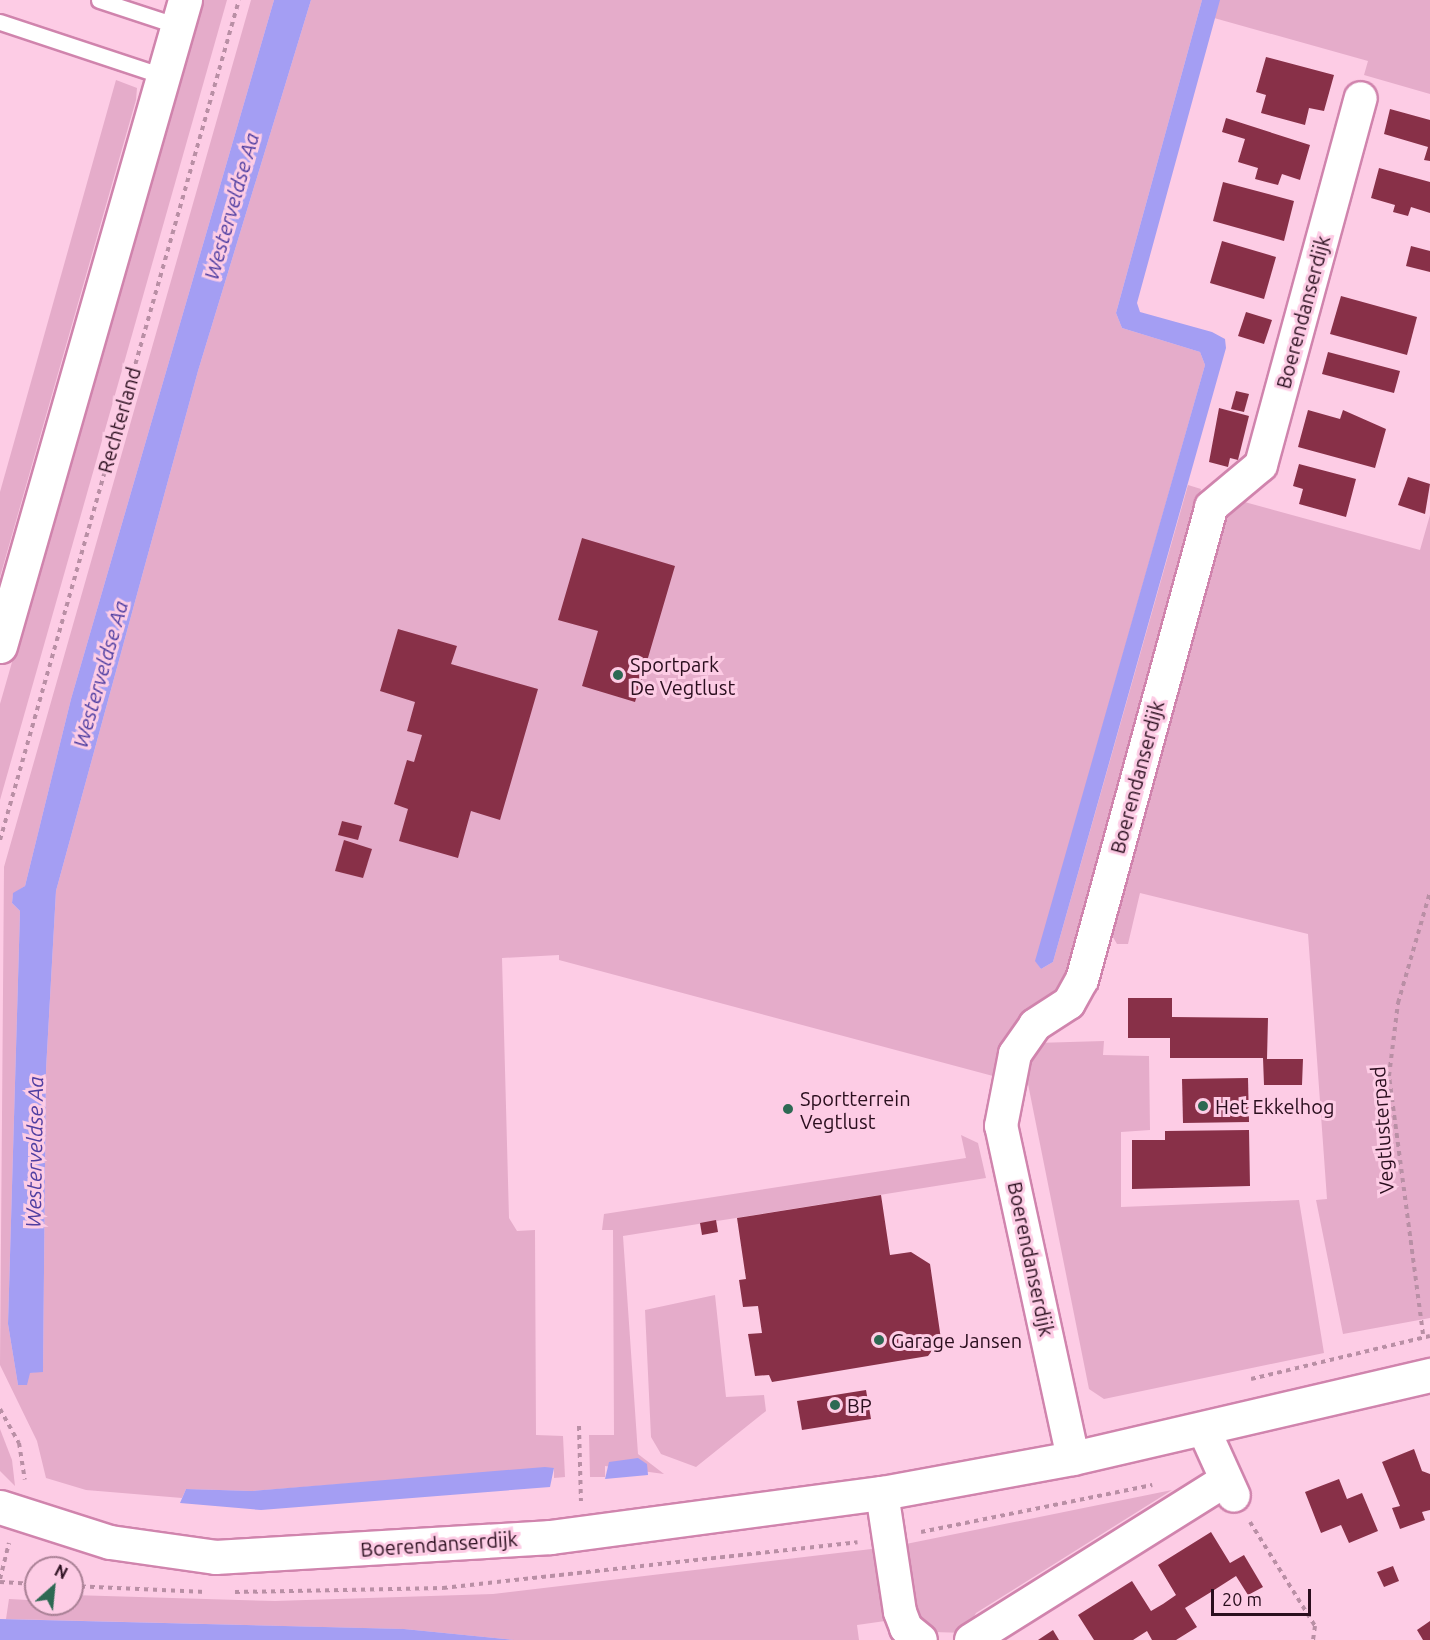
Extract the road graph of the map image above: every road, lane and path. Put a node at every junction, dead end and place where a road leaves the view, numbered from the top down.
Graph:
1 (99, 0) edge
2 (239, 0) edge
3 (181, 13) edge
4 (0, 22) edge
5 (164, 76) junction
6 (1361, 98) dead end
7 (0, 646) edge
8 (0, 840) edge
9 (1430, 892) edge
10 (1423, 1334) junction
11 (1430, 1336) edge
12 (1430, 1375) edge
13 (1240, 1382) dead end
14 (1204, 1430) junction
15 (1073, 1458) junction
16 (1229, 1488) junction
17 (882, 1493) junction
18 (0, 1507) edge
19 (0, 1582) edge
20 (24, 1583) edge
21 (921, 1640) edge
22 (971, 1640) edge
23 (1313, 1640) edge

1 - 3 lane
2 - 8 path, Rechterland
3 - 5 street
4 - 5 lane
5 - 7 street
6 - 15 street, Boerendanserdijk
9 - 10 path, Vegtlusterpad
10 - 11 path
10 - 13 path
12 - 14 street, Boerendanserdijk
14 - 15 street, Boerendanserdijk
14 - 16 street
15 - 17 street, Boerendanserdijk
16 - 22 street
16 - 23 path
17 - 18 street, Boerendanserdijk
17 - 21 street
19 - 20 path

